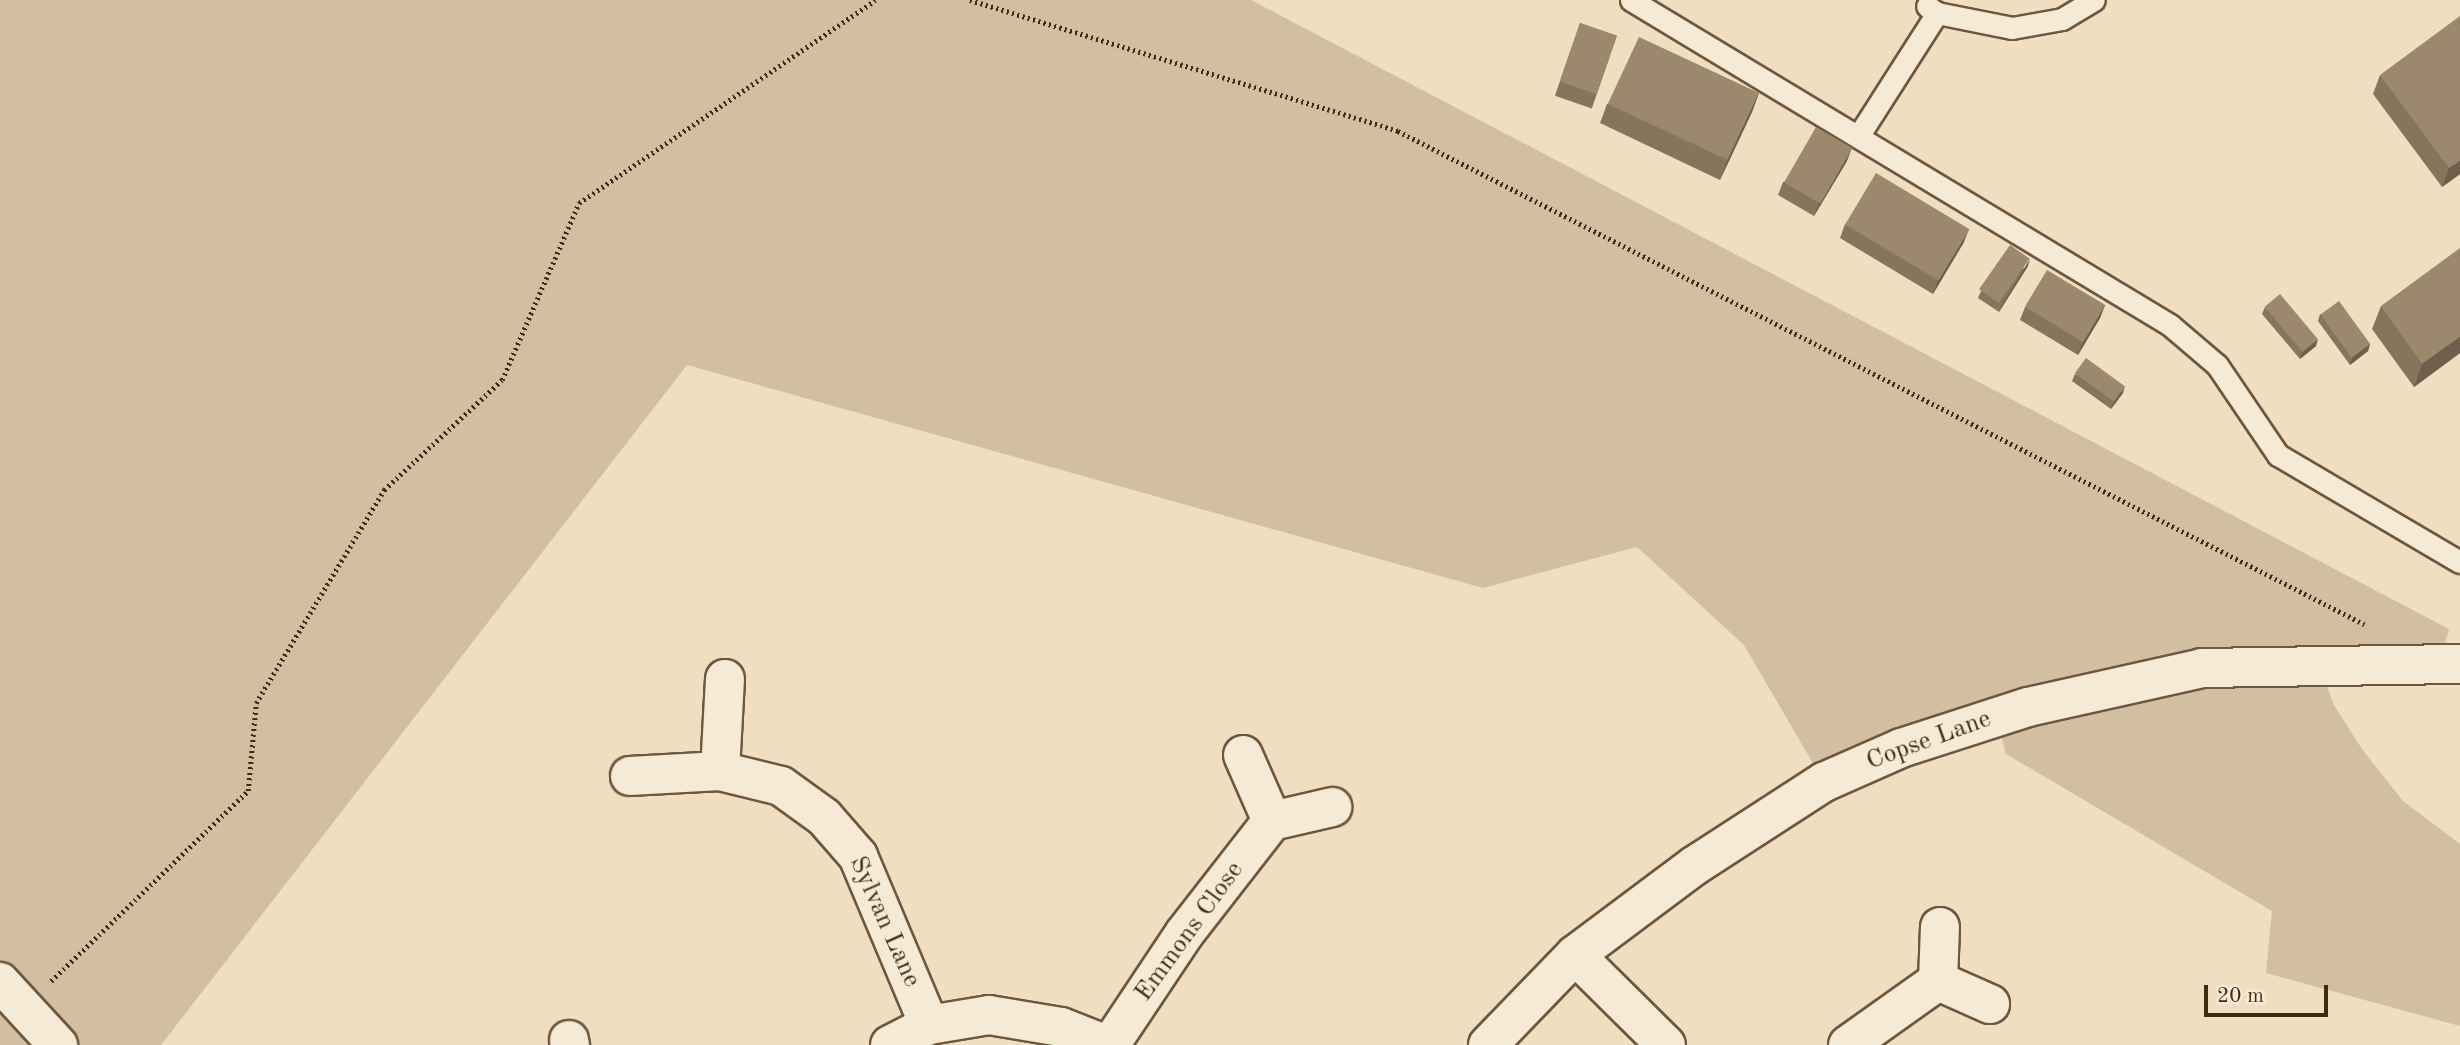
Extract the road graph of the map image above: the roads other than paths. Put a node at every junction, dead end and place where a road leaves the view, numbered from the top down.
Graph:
1 (1631, 0) edge
2 (2094, 0) edge
3 (1930, 5) edge
4 (1859, 135) junction
5 (2460, 562) edge
6 (2460, 664) edge
7 (724, 679) dead end
8 (1243, 755) dead end
9 (720, 771) junction
10 (630, 776) dead end
11 (1332, 807) dead end
12 (1272, 821) junction
13 (1940, 927) dead end
14 (1575, 955) junction
15 (1938, 981) junction
16 (13, 994) edge
17 (1990, 1004) dead end
18 (929, 1025) junction
19 (58, 1045) edge
20 (890, 1045) edge
21 (1109, 1045) edge
22 (1488, 1045) edge
23 (1667, 1045) edge
24 (1848, 1045) edge

1 - 4 lane
2 - 3 lane
3 - 4 lane
4 - 5 lane
6 - 14 street, Copse Lane
7 - 9 street
8 - 12 street
9 - 10 street, Sylvan Lane
9 - 18 street, Sylvan Lane
11 - 12 street
12 - 21 street, Emmons Close
13 - 15 street
14 - 22 street, Copse Lane
14 - 23 street
15 - 17 street
15 - 24 street
16 - 19 street
18 - 20 street
18 - 21 street

